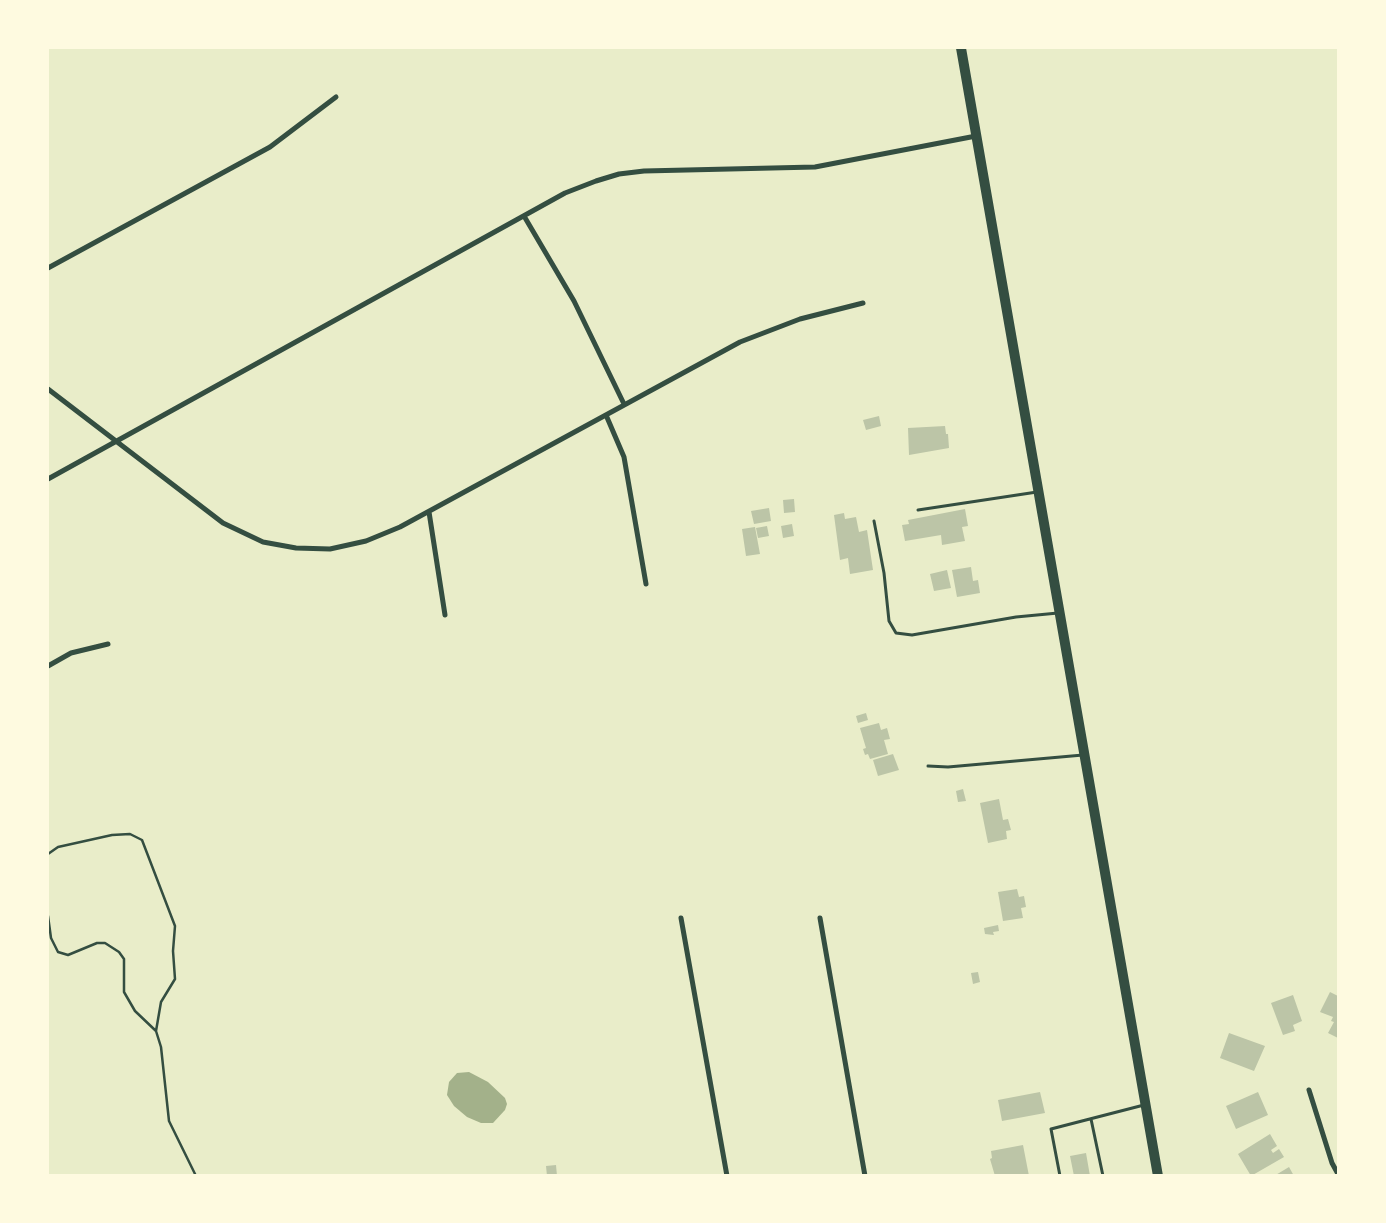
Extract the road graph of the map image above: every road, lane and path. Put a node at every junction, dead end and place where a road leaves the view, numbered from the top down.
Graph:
1 (961, 48) edge
2 (336, 98) dead end
3 (977, 136) junction
4 (524, 216) junction
5 (48, 268) edge
6 (863, 303) dead end
7 (48, 388) edge
8 (624, 404) junction
9 (606, 415) junction
10 (115, 441) junction
11 (48, 479) edge
12 (1037, 492) junction
13 (918, 510) dead end
14 (429, 512) junction
15 (874, 521) dead end
16 (646, 584) dead end
17 (1059, 612) junction
18 (445, 615) dead end
19 (108, 644) dead end
20 (48, 666) edge
21 (1084, 755) junction
22 (928, 766) dead end
23 (48, 854) edge
24 (48, 916) edge
25 (681, 918) dead end
26 (820, 918) dead end
27 (156, 1031) junction
28 (1308, 1090) dead end
29 (1145, 1104) junction
30 (1091, 1119) junction
31 (1338, 1174) edge
32 (196, 1176) edge
33 (727, 1176) edge
34 (865, 1176) edge
35 (1060, 1176) edge
36 (1103, 1176) edge
37 (1158, 1176) edge

1 - 3 main road
2 - 5 street
3 - 4 street
3 - 12 main road
4 - 8 street
4 - 10 street
6 - 8 street
7 - 10 street
8 - 9 street
9 - 14 street
9 - 16 street
10 - 11 street
10 - 14 street
12 - 13 lane
12 - 17 main road
14 - 18 street
15 - 17 lane
17 - 21 main road
19 - 20 street
21 - 22 lane
21 - 29 main road
23 - 27 path
24 - 27 path
25 - 33 street
26 - 34 street
27 - 32 path
28 - 31 street
29 - 30 lane
29 - 37 main road
30 - 35 lane
30 - 36 lane

